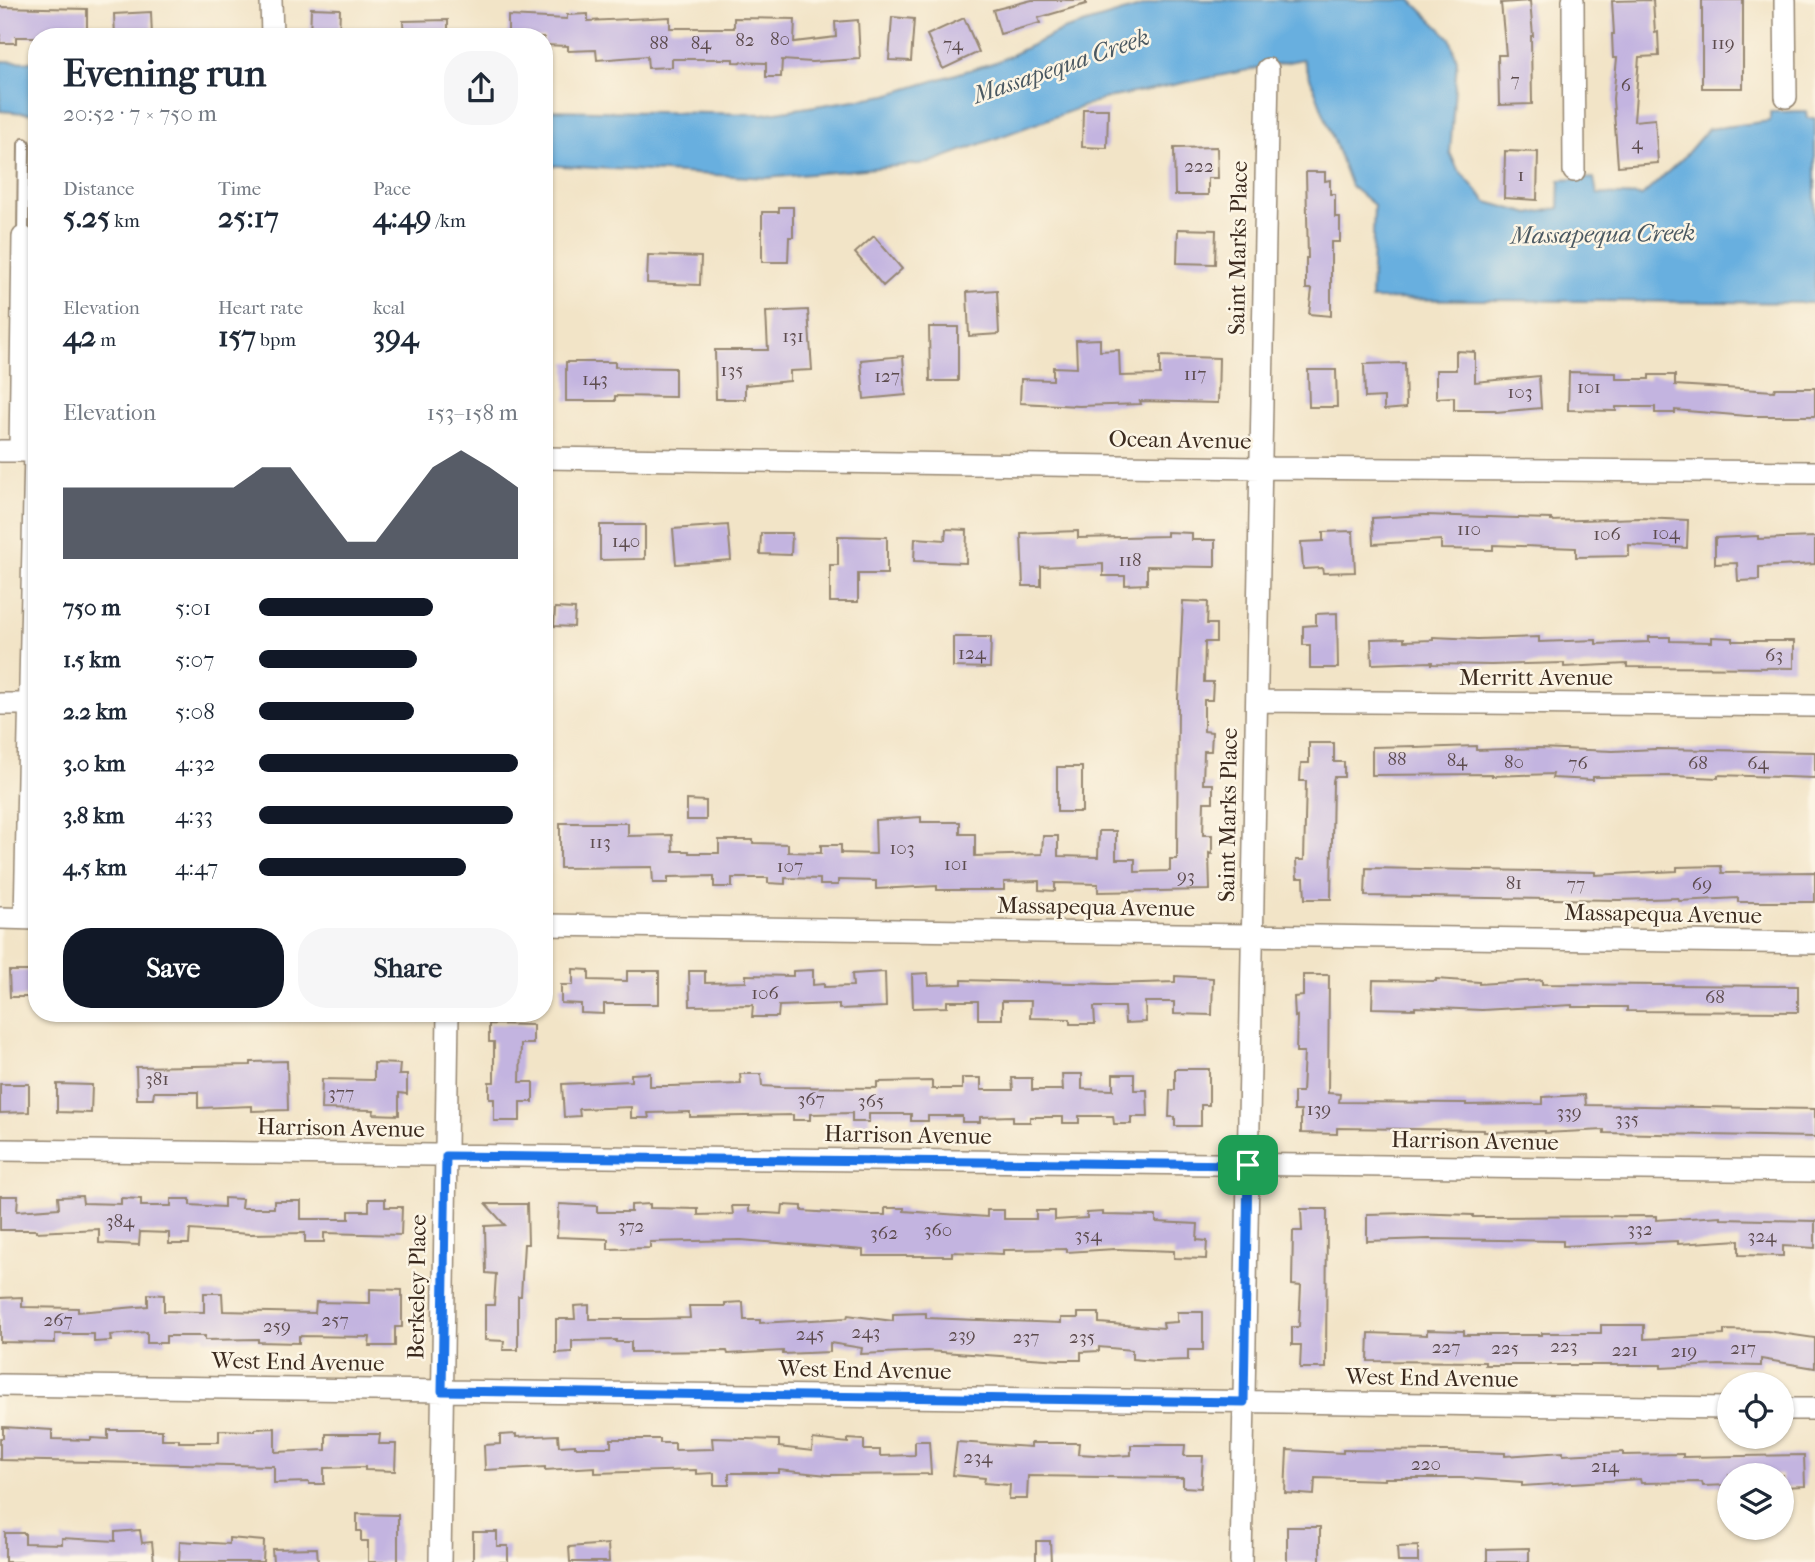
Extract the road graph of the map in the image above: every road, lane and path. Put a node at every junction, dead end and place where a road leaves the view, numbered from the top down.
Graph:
1 (271, 0) edge
2 (1573, 0) edge
3 (1785, 0) edge
4 (272, 28) edge
5 (1268, 69) dead end
6 (1786, 97) dead end
7 (24, 144) dead end
8 (1574, 172) dead end
9 (23, 237) joint
10 (23, 451) edge
11 (553, 458) edge
12 (1261, 468) junction
13 (1815, 472) edge
14 (28, 632) edge
15 (1256, 701) junction
16 (0, 704) edge
17 (28, 704) edge
18 (1815, 706) edge
19 (0, 918) edge
20 (28, 919) edge
21 (553, 926) edge
22 (1252, 935) junction
23 (1815, 943) edge
24 (448, 1022) edge
25 (0, 1150) edge
26 (446, 1156) junction
27 (1248, 1165) junction
28 (1815, 1171) edge
29 (0, 1384) edge
30 (442, 1391) junction
31 (1244, 1402) junction
32 (1717, 1408) edge
33 (1794, 1409) edge
34 (1815, 1409) edge
35 (440, 1562) edge
36 (1241, 1562) edge

1 - 4 street
2 - 8 street
3 - 6 street
5 - 12 street, Saint Marks Place
7 - 9 lane
9 - 10 street
10 - 14 street
11 - 12 street, Ocean Avenue
12 - 13 street, Ocean Avenue
12 - 15 street, Saint Marks Place
15 - 18 street, Merritt Avenue
15 - 22 street, Saint Marks Place
16 - 17 street
19 - 20 street
21 - 22 street, Massapequa Avenue
22 - 23 street, Massapequa Avenue
22 - 27 street, Saint Marks Place
24 - 26 street, Berkeley Place
25 - 26 street, Harrison Avenue
26 - 27 street, Harrison Avenue
26 - 30 street, Berkeley Place
27 - 28 street, Harrison Avenue
27 - 31 street, Saint Marks Place
29 - 30 street, West End Avenue
30 - 31 street, West End Avenue
30 - 35 street, Berkeley Place
31 - 32 street, West End Avenue
31 - 36 street, Saint Marks Place
33 - 34 street

